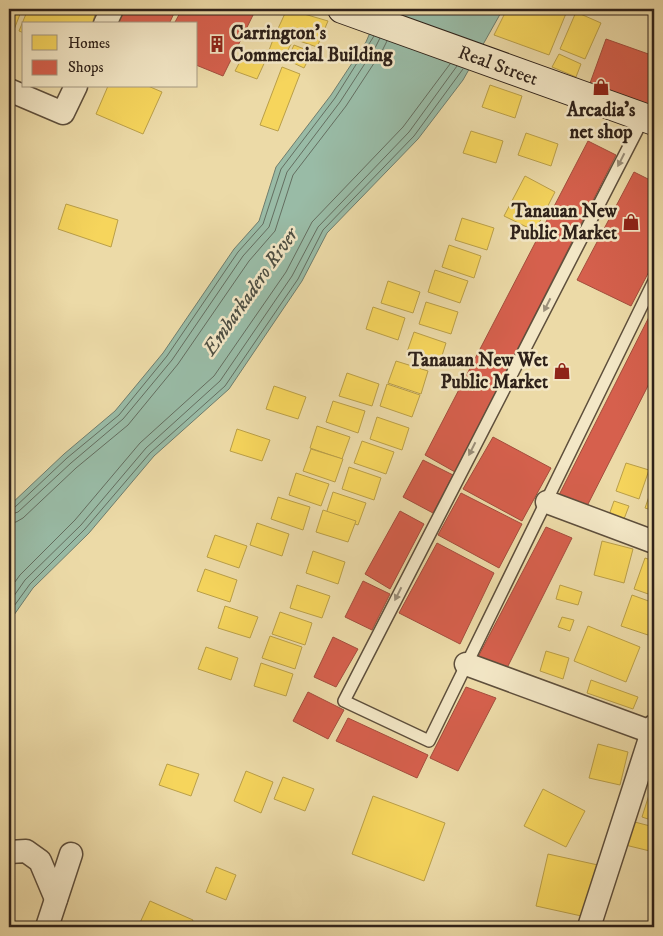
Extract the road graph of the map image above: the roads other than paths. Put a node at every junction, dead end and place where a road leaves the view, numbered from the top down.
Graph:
1 (112, 9) edge
2 (342, 9) edge
3 (106, 22) edge
4 (75, 88) edge
5 (9, 90) edge
6 (649, 119) edge
7 (654, 281) edge
8 (547, 502) junction
9 (654, 542) edge
10 (466, 664) junction
11 (654, 730) edge
12 (9, 852) edge
13 (71, 854) dead end
14 (56, 899) junction
15 (595, 925) edge
16 (47, 927) edge

1 - 3 street
2 - 6 main road, Real Street
4 - 5 street
6 -> 10 lane
7 - 8 lane
8 - 9 street
8 - 10 lane
10 - 11 street
11 - 15 street
12 - 14 street
13 - 14 street
14 - 16 street

